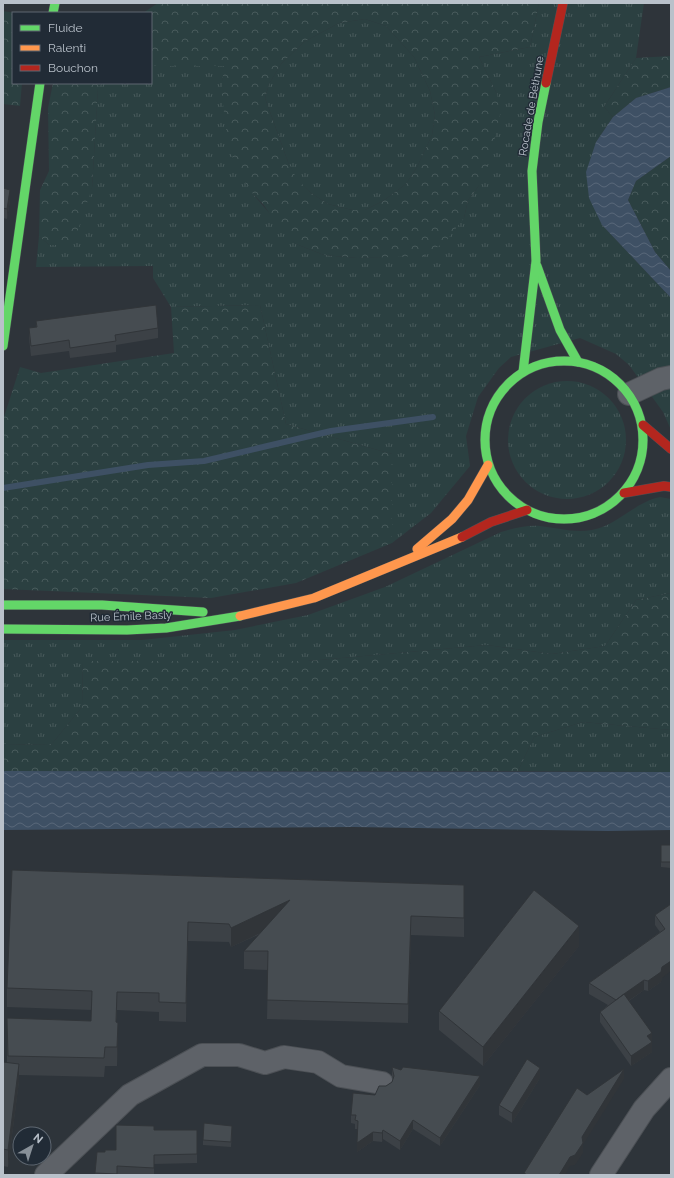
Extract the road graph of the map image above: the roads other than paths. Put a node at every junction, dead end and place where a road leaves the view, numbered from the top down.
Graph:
1 (563, 3) edge
2 (40, 84) edge
3 (536, 261) junction
4 (3, 346) edge
5 (578, 362) junction
6 (523, 372) junction
7 (671, 377) edge
8 (629, 394) junction
9 (643, 425) junction
10 (671, 449) edge
11 (488, 465) junction
12 (671, 487) edge
13 (624, 493) junction
14 (527, 510) junction
15 (404, 560) junction
16 (3, 605) edge
17 (102, 605) junction
18 (258, 613) junction
19 (43, 615) dead end
20 (3, 629) edge
21 (671, 1079) edge
22 (382, 1083) dead end
23 (46, 1175) edge
24 (601, 1175) edge

1 - 3 main road, Rocade de Béthune
2 - 4 main road
3 - 5 main road, Rocade de Béthune
3 - 6 main road, Rocade de Béthune
5 - 6 main road
5 - 8 main road
6 - 11 main road
7 - 8 street
8 - 9 main road
9 - 10 main road
9 - 13 main road
11 - 14 main road
11 - 15 main road
12 - 13 main road
13 - 14 main road
14 - 15 main road, Rue Émile Basly
15 - 18 main road, Rue Émile Basly
16 - 17 main road, Rue Émile Basly
17 - 18 main road, Rue Émile Basly
17 - 19 main road
18 - 20 main road, Rue Émile Basly
21 - 24 street
22 - 23 street

